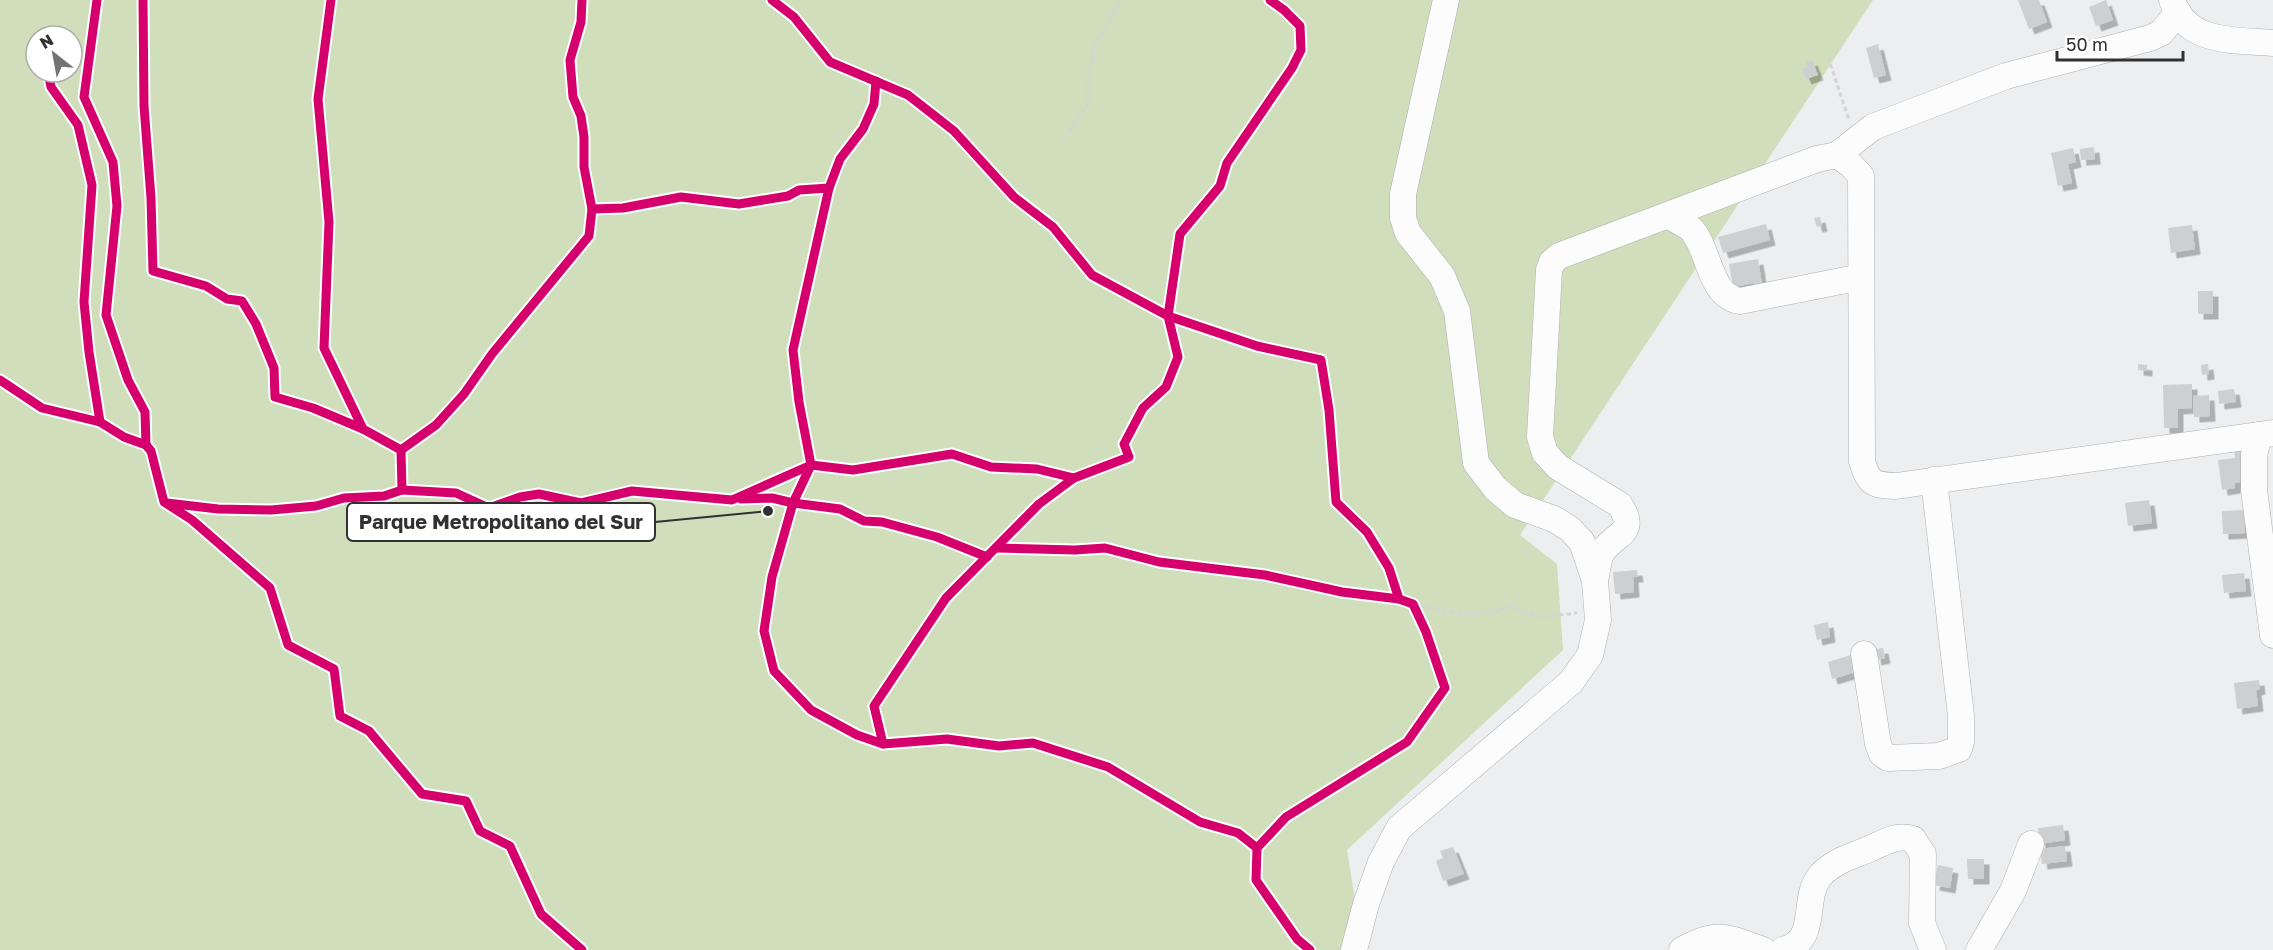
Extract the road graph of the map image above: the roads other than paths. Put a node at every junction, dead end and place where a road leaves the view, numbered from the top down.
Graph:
1 (1446, 0) edge
2 (2175, 6) edge
3 (2273, 43) edge
4 (1845, 149) junction
5 (1668, 215) junction
6 (1861, 277) junction
7 (2266, 434) edge
8 (1934, 480) junction
9 (1595, 581) junction
10 (2273, 635) edge
11 (1864, 654) dead end
12 (2031, 844) dead end
13 (1354, 950) edge
14 (1682, 950) edge
15 (1763, 950) edge
16 (1783, 950) edge
17 (1933, 950) edge
18 (1979, 950) edge

1 - 9 street
2 - 3 street
2 - 4 street
4 - 5 street
4 - 6 street
5 - 6 street
5 - 9 street
6 - 8 street
7 - 8 street
7 - 10 street
8 - 11 street
9 - 13 street
12 - 18 street
14 - 15 street
16 - 17 street

